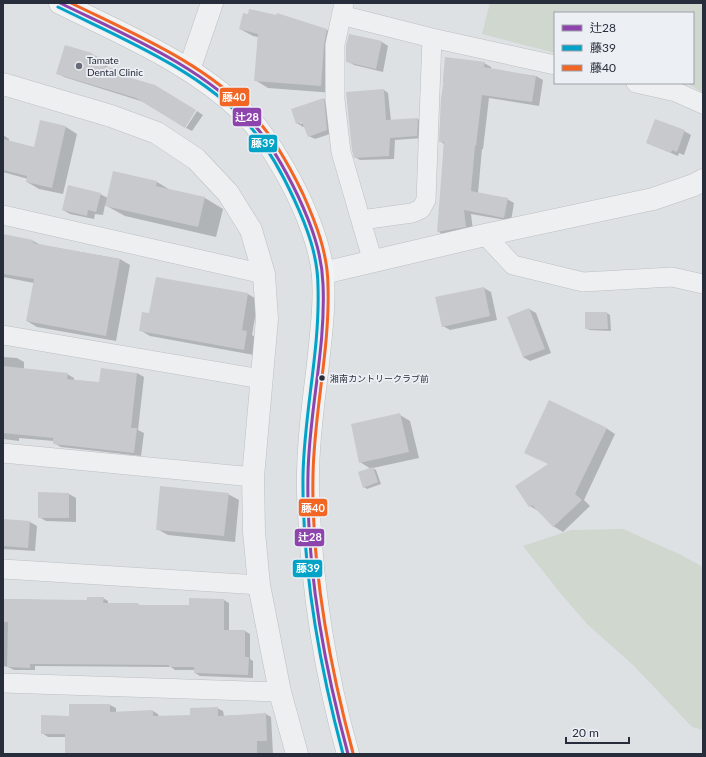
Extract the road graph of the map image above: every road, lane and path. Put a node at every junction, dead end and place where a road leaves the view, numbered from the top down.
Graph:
1 (60, 3) edge
2 (212, 3) edge
3 (342, 9) edge
4 (432, 38) junction
5 (554, 65) edge
6 (189, 70) junction
7 (3, 84) edge
8 (640, 84) edge
9 (703, 104) edge
10 (703, 180) edge
11 (3, 215) edge
12 (361, 220) junction
13 (485, 235) junction
14 (373, 262) junction
15 (323, 273) junction
16 (264, 274) junction
17 (703, 284) edge
18 (3, 335) edge
19 (262, 379) junction
20 (3, 453) edge
21 (253, 477) junction
22 (3, 569) edge
23 (259, 585) junction
24 (3, 683) edge
25 (280, 692) junction
26 (297, 754) edge
27 (348, 754) edge

1 - 6 main road
2 - 6 street
3 - 4 street
3 - 12 street
4 - 5 street
4 - 12 street
6 - 15 main road
7 - 16 street
8 - 9 street
10 - 13 street
11 - 16 street
12 - 14 street
13 - 14 street
13 - 17 street
14 - 15 street
15 - 27 main road
16 - 19 street
18 - 19 street
19 - 21 street
20 - 21 street
21 - 23 street
22 - 23 street
23 - 25 street
24 - 25 street
25 - 26 street

